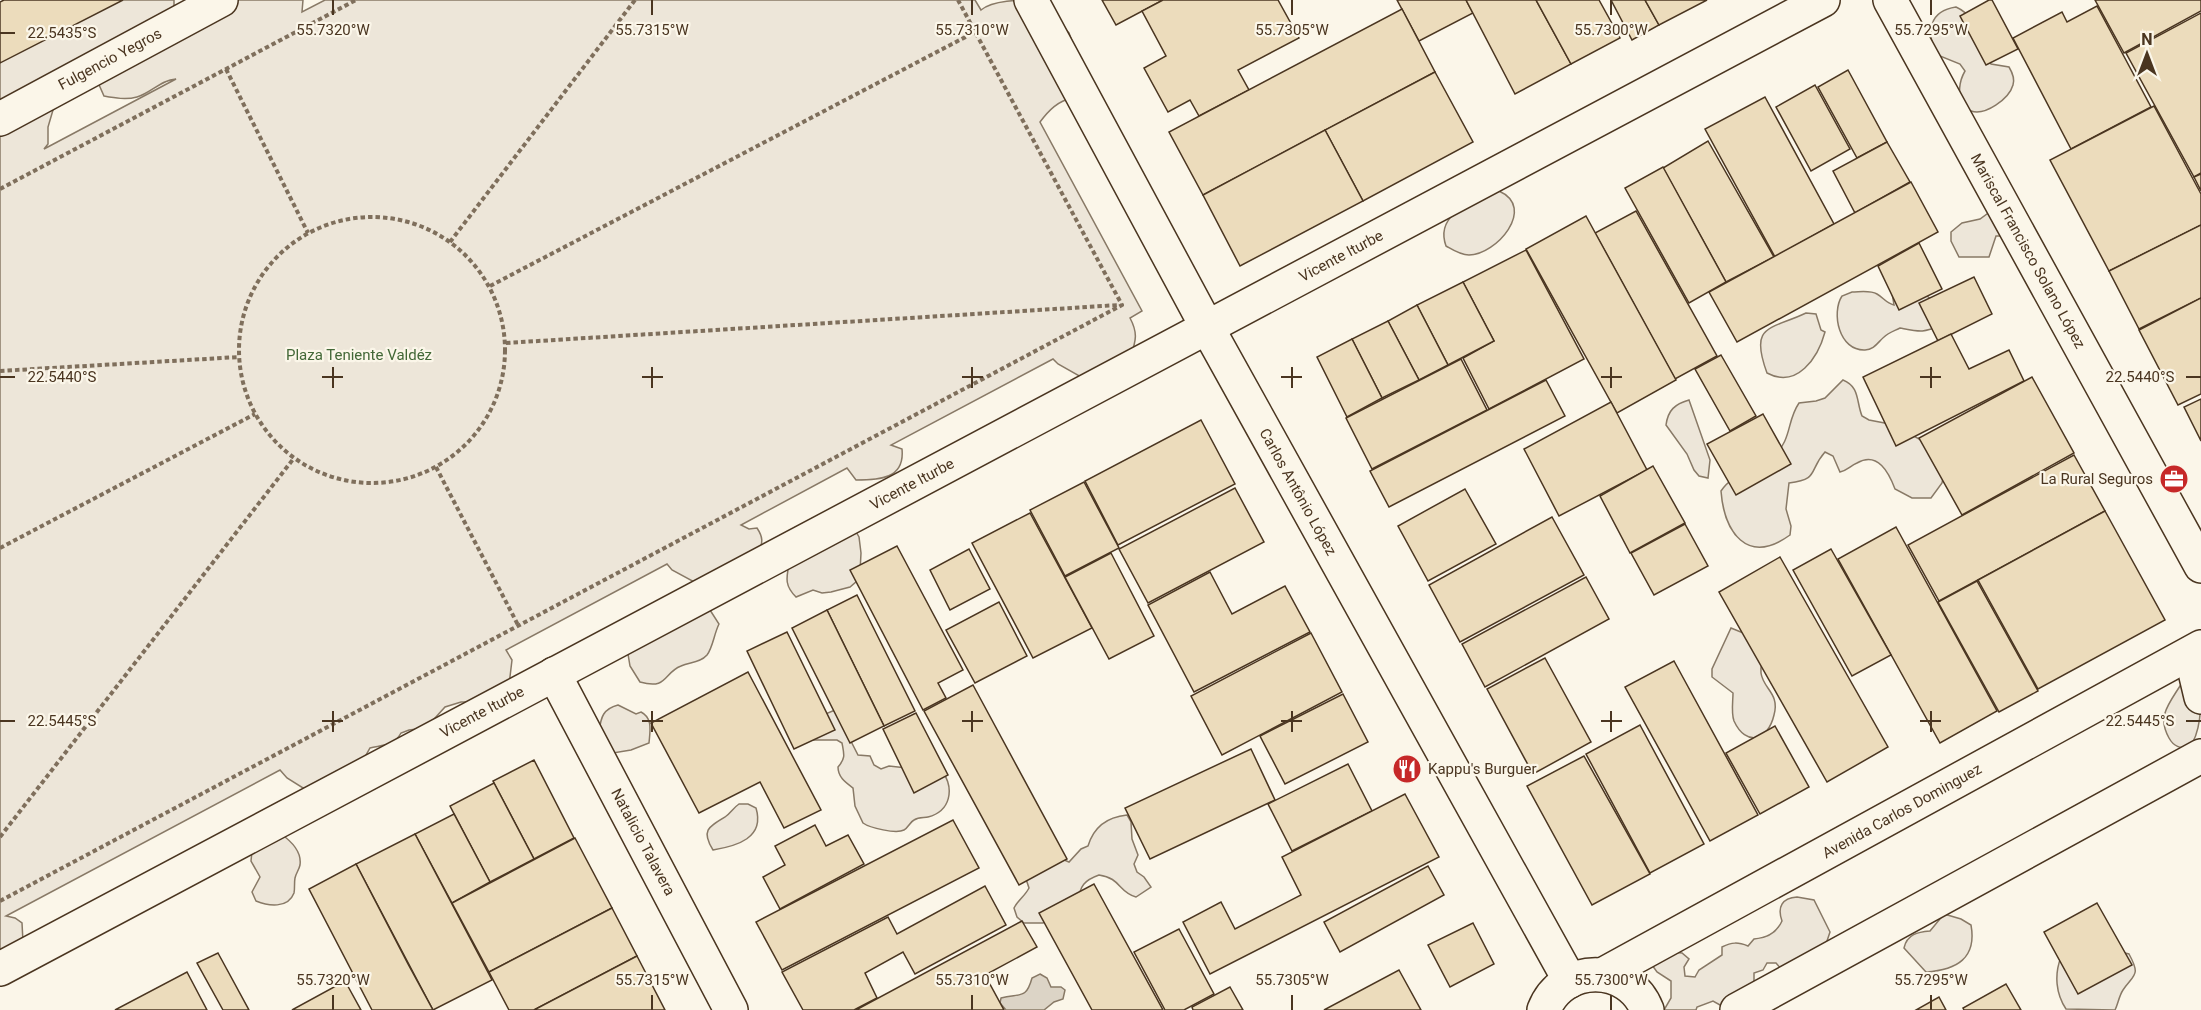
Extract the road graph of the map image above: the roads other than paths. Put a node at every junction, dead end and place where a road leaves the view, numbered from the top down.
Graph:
1 (221, 0) edge
2 (1031, 0) edge
3 (1823, 0) edge
4 (1890, 0) edge
5 (0, 119) edge
6 (1207, 327) junction
7 (2201, 566) edge
8 (2201, 647) edge
9 (2201, 655) edge
10 (554, 674) junction
11 (2201, 697) edge
12 (2201, 756) edge
13 (0, 969) edge
14 (1604, 974) junction
15 (1570, 981) junction
16 (1544, 1009) edge
17 (731, 1010) edge
18 (1647, 1010) edge
19 (1737, 1010) edge

1 - 5 street, Fulgencio Yegros
2 - 6 street, Carlos Antônio López
3 - 6 street, Vicente Iturbe
4 - 7 street, Mariscal Francisco Solano López
6 - 10 street, Vicente Iturbe
6 - 15 street, Carlos Antônio López
8 - 14 street, Avenida Carlos Dominguez
9 - 11 street
10 - 13 street, Vicente Iturbe
10 - 17 street, Natalicio Talavera
12 - 19 street
14 - 15 street, Avenida Carlos Dominguez
14 - 18 street
15 - 16 street

